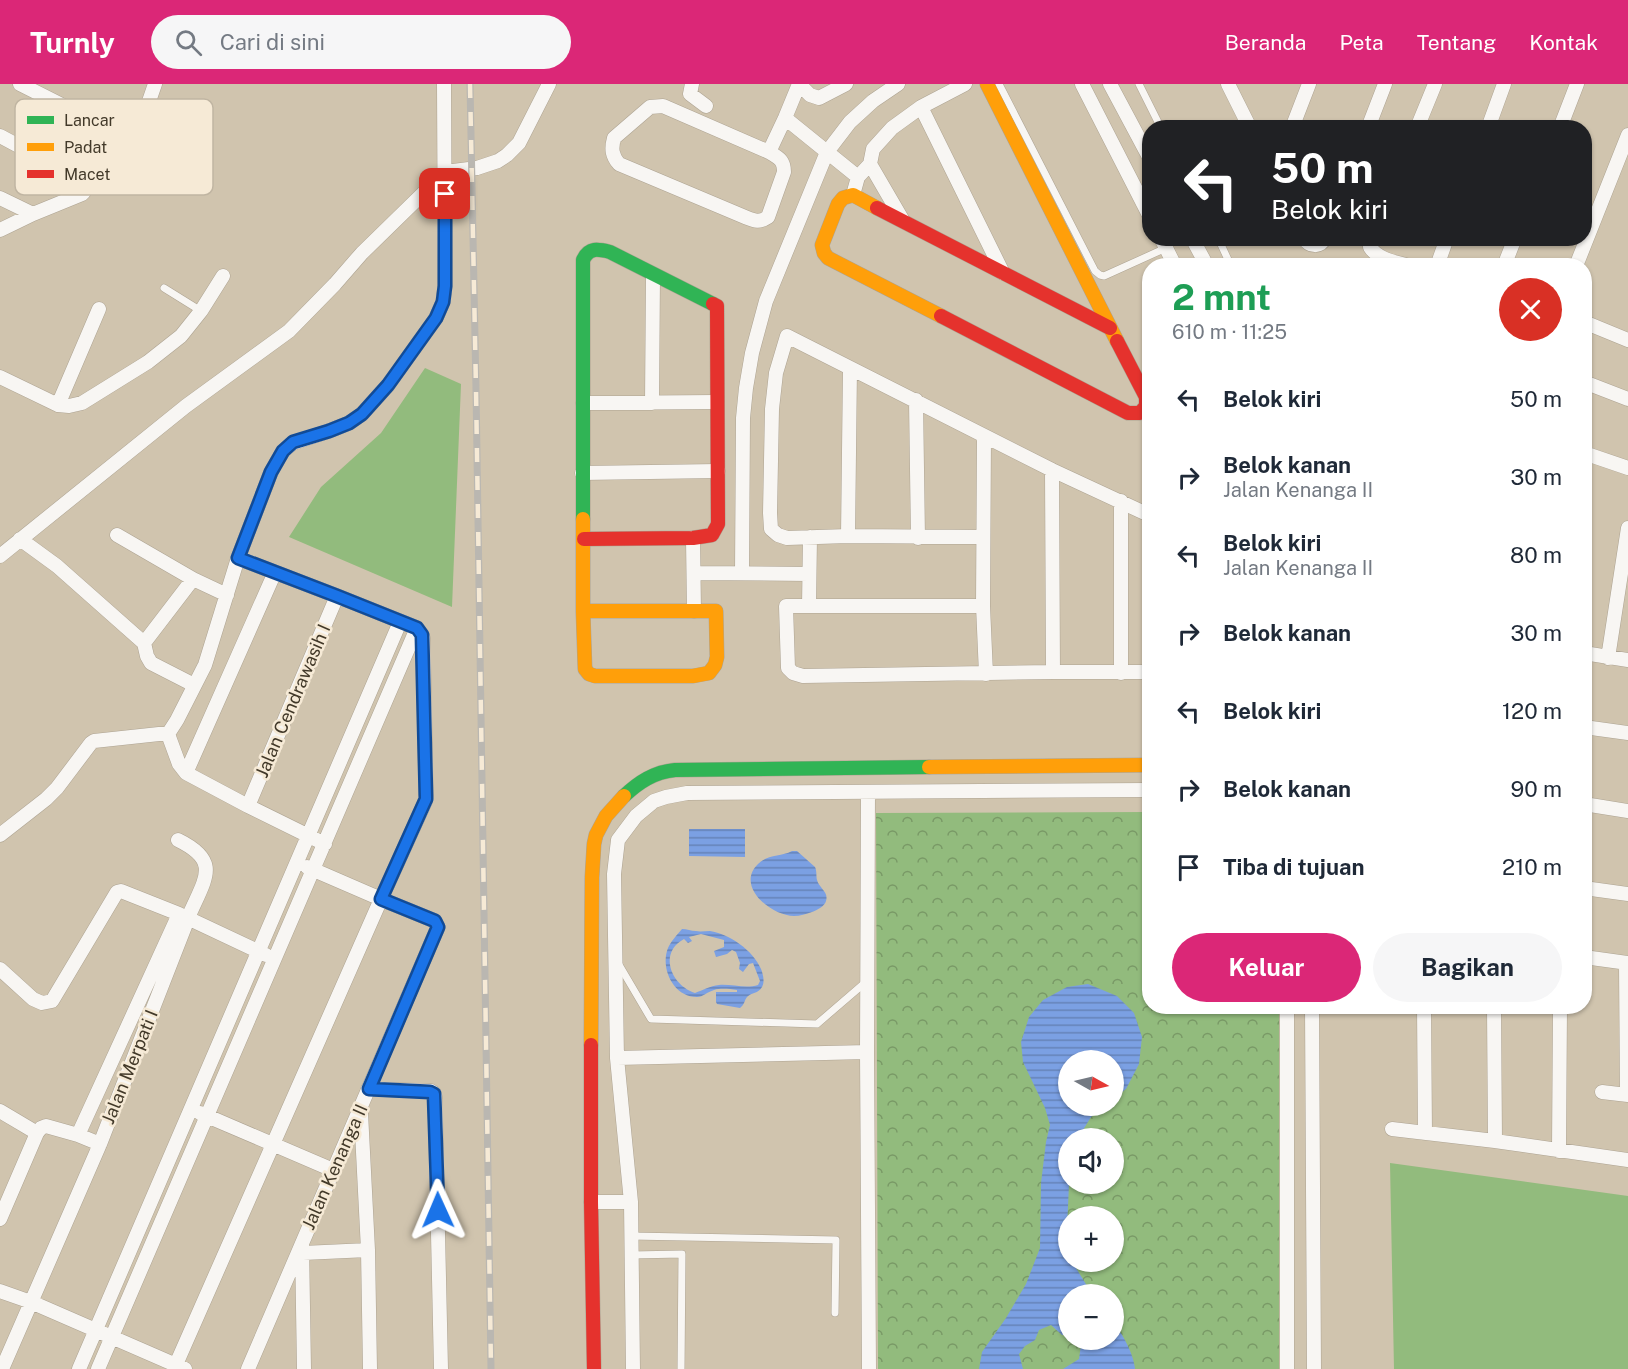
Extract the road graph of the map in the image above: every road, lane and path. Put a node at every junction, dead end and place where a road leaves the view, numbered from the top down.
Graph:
1 (20, 84) edge
2 (444, 84) edge
3 (549, 84) edge
4 (692, 84) edge
5 (846, 84) edge
6 (898, 84) edge
7 (965, 84) edge
8 (987, 84) edge
9 (999, 84) edge
10 (1082, 84) edge
11 (1110, 84) edge
12 (1139, 84) edge
13 (1309, 84) edge
14 (1385, 84) edge
15 (1435, 84) edge
16 (1504, 84) edge
17 (1577, 84) edge
18 (799, 85) edge
19 (1233, 88) edge
20 (50, 99) edge
21 (706, 106) dead end
22 (921, 107) junction
23 (785, 118) junction
24 (1157, 120) edge
25 (1247, 120) edge
26 (1295, 120) edge
27 (1371, 120) edge
28 (1420, 120) edge
29 (1491, 120) edge
30 (1563, 120) edge
31 (1628, 135) edge
32 (0, 136) edge
33 (15, 144) edge
34 (1142, 144) edge
35 (769, 152) junction
36 (827, 152) junction
37 (870, 164) junction
38 (445, 172) junction
39 (858, 177) junction
40 (80, 195) edge
41 (853, 195) junction
42 (0, 198) edge
43 (1142, 200) edge
44 (33, 214) junction
45 (903, 221) junction
46 (1592, 226) edge
47 (0, 230) edge
48 (1159, 246) edge
49 (1370, 246) edge
50 (1382, 258) edge
51 (1003, 273) junction
52 (653, 274) junction
53 (223, 276) dead end
54 (164, 288) dead end
55 (99, 309) dead end
56 (201, 311) junction
57 (1592, 324) edge
58 (1110, 328) junction
59 (1626, 335) edge
60 (850, 368) junction
61 (0, 377) edge
62 (1592, 385) edge
63 (1142, 389) edge
64 (1628, 399) edge
65 (916, 400) junction
66 (652, 402) junction
67 (717, 402) junction
68 (583, 403) junction
69 (58, 405) junction
70 (1142, 411) edge
71 (984, 436) junction
72 (1592, 456) edge
73 (1628, 468) edge
74 (1052, 470) junction
75 (718, 471) junction
76 (582, 473) junction
77 (1121, 501) junction
78 (1142, 512) edge
79 (1628, 528) edge
80 (117, 535) dead end
81 (848, 536) junction
82 (810, 537) junction
83 (983, 537) junction
84 (693, 538) junction
85 (918, 538) junction
86 (20, 539) junction
87 (584, 539) junction
88 (0, 555) edge
89 (238, 558) junction
90 (275, 572) junction
91 (694, 573) junction
92 (742, 573) junction
93 (809, 574) junction
94 (193, 579) junction
95 (227, 595) junction
96 (337, 596) junction
97 (809, 606) junction
98 (983, 606) junction
99 (583, 610) junction
100 (694, 611) junction
101 (400, 622) junction
102 (417, 628) junction
103 (144, 643) junction
104 (1592, 655) edge
105 (1608, 658) junction
106 (1628, 660) edge
107 (1053, 672) junction
108 (1142, 672) edge
109 (1121, 673) junction
110 (986, 674) junction
111 (194, 685) junction
112 (1592, 728) edge
113 (1628, 733) edge
114 (168, 734) junction
115 (1142, 765) edge
116 (186, 773) junction
117 (1142, 790) edge
118 (868, 792) junction
119 (1592, 805) edge
120 (248, 806) junction
121 (1628, 811) edge
122 (0, 836) edge
123 (309, 836) junction
124 (178, 840) dead end
125 (325, 844) junction
126 (298, 862) junction
127 (314, 870) junction
128 (1592, 889) edge
129 (1628, 894) edge
130 (381, 899) junction
131 (184, 917) junction
132 (259, 952) junction
133 (615, 958) junction
134 (1592, 958) edge
135 (275, 959) junction
136 (1627, 963) edge
137 (0, 969) edge
138 (867, 981) junction
139 (1287, 1014) edge
140 (1312, 1014) edge
141 (1424, 1014) edge
142 (1494, 1014) edge
143 (1560, 1014) edge
144 (867, 1052) junction
145 (617, 1058) junction
146 (369, 1089) junction
147 (1602, 1092) dead end
148 (1627, 1095) edge
149 (191, 1109) junction
150 (361, 1109) junction
151 (0, 1111) edge
152 (207, 1116) junction
153 (1392, 1129) dead end
154 (1425, 1133) junction
155 (37, 1134) junction
156 (78, 1135) junction
157 (1495, 1141) junction
158 (100, 1144) junction
159 (273, 1144) junction
160 (1559, 1151) junction
161 (1628, 1160) edge
162 (333, 1170) junction
163 (591, 1202) junction
164 (631, 1202) junction
165 (0, 1219) edge
166 (631, 1236) junction
167 (302, 1246) junction
168 (368, 1250) junction
169 (632, 1255) junction
170 (0, 1290) edge
171 (31, 1302) junction
172 (835, 1313) dead end
173 (96, 1330) junction
174 (112, 1337) junction
175 (179, 1368) edge
176 (2, 1369) edge
177 (79, 1369) edge
178 (98, 1369) edge
179 (248, 1369) edge
180 (304, 1369) edge
181 (370, 1369) edge
182 (441, 1369) edge
183 (594, 1369) edge
184 (633, 1369) edge
185 (681, 1369) edge
186 (869, 1369) edge
187 (1287, 1369) edge
188 (1314, 1369) edge

1 - 20 street
2 - 38 street
3 - 38 street
4 - 21 street
5 - 18 street
6 - 36 street
7 - 22 street
8 - 58 street
9 - 48 lane
10 - 43 street
11 - 34 street
12 - 24 lane
13 - 26 street
14 - 27 street
15 - 28 street
16 - 29 street
17 - 30 street
18 - 23 street
19 - 25 street
22 - 37 street
22 - 51 street
23 - 35 street
23 - 36 street
31 - 46 street
32 - 33 street
35 - 35 street
36 - 39 street
36 - 92 street
37 - 39 street
37 - 45 street
38 - 86 street
38 - 89 street
39 - 41 street
40 - 44 street
41 - 45 street
41 - 70 street
42 - 44 street
44 - 47 street
45 - 51 street
49 - 50 street
51 - 58 street
52 - 66 street
52 - 67 street
52 - 68 street
53 - 56 street
54 - 56 lane
55 - 69 street
56 - 69 street
57 - 59 street
58 - 63 street
60 - 65 street
60 - 81 street
60 - 82 street
61 - 69 street
62 - 64 street
65 - 71 street
65 - 85 street
66 - 67 street
66 - 68 street
67 - 75 street
68 - 76 street
71 - 74 street
71 - 83 street
72 - 73 street
74 - 77 street
74 - 107 street
75 - 76 street
75 - 84 street
76 - 87 street
77 - 78 street
77 - 109 street
79 - 105 street
80 - 94 street
81 - 82 street
81 - 85 street
82 - 93 street
83 - 85 street
83 - 98 street
84 - 87 street
84 - 91 street
86 - 88 street
86 - 103 street
87 - 99 street
89 - 90 street
89 - 95 street
90 - 96 street
90 - 116 street
91 - 92 street
91 - 100 street
92 - 93 street
93 - 97 street
94 - 95 street
94 - 103 street
95 - 111 street
96 - 101 street
96 - 120 street, Jalan Cendrawasih I
97 - 98 street
97 - 110 street
98 - 110 street
99 - 100 street
99 - 100 street
101 - 102 street
101 - 123 street
102 - 125 street
102 - 130 street
103 - 111 street
104 - 105 street
105 - 106 street
107 - 109 street
107 - 110 street
108 - 109 street
111 - 114 street
112 - 113 street
114 - 116 street
114 - 122 street
115 - 163 street
116 - 120 street
117 - 118 street
118 - 133 street
118 - 138 street
119 - 121 street
120 - 123 street
123 - 125 street
123 - 126 street
124 - 131 street, Jalan Merpati I
125 - 127 street
126 - 127 street, Jalan Kenanga II
126 - 132 street
127 - 130 street, Jalan Kenanga II
127 - 135 street
128 - 129 street
130 - 146 street, Jalan Kenanga II
130 - 159 street
131 - 132 street
131 - 137 street
131 - 156 street
131 - 158 street, Jalan Merpati I
132 - 135 street
132 - 149 street
133 - 138 lane
133 - 145 street
134 - 136 street
135 - 152 street
136 - 148 street
138 - 144 street
139 - 187 street
140 - 188 street
141 - 154 street
142 - 157 street
143 - 160 street
144 - 145 street
144 - 186 street
145 - 164 street
146 - 150 street, Jalan Kenanga II
146 - 182 street
147 - 148 street
149 - 152 street
149 - 173 street
150 - 162 street, Jalan Kenanga II
150 - 168 street
151 - 155 street
152 - 159 street
152 - 174 street
153 - 154 street
154 - 157 street
155 - 156 street
155 - 165 street
156 - 158 street
157 - 160 street
158 - 171 street, Jalan Merpati I
159 - 162 street
159 - 175 street
160 - 161 street
162 - 167 street, Jalan Kenanga II
163 - 164 street
163 - 183 street
164 - 166 street
166 - 169 street
166 - 172 lane
167 - 168 street
167 - 179 street, Jalan Kenanga II
167 - 180 street
168 - 181 street
169 - 184 street
169 - 185 lane
170 - 171 street
171 - 173 street
171 - 176 street, Jalan Merpati I
173 - 174 street
173 - 177 street
174 - 175 street
174 - 178 street

